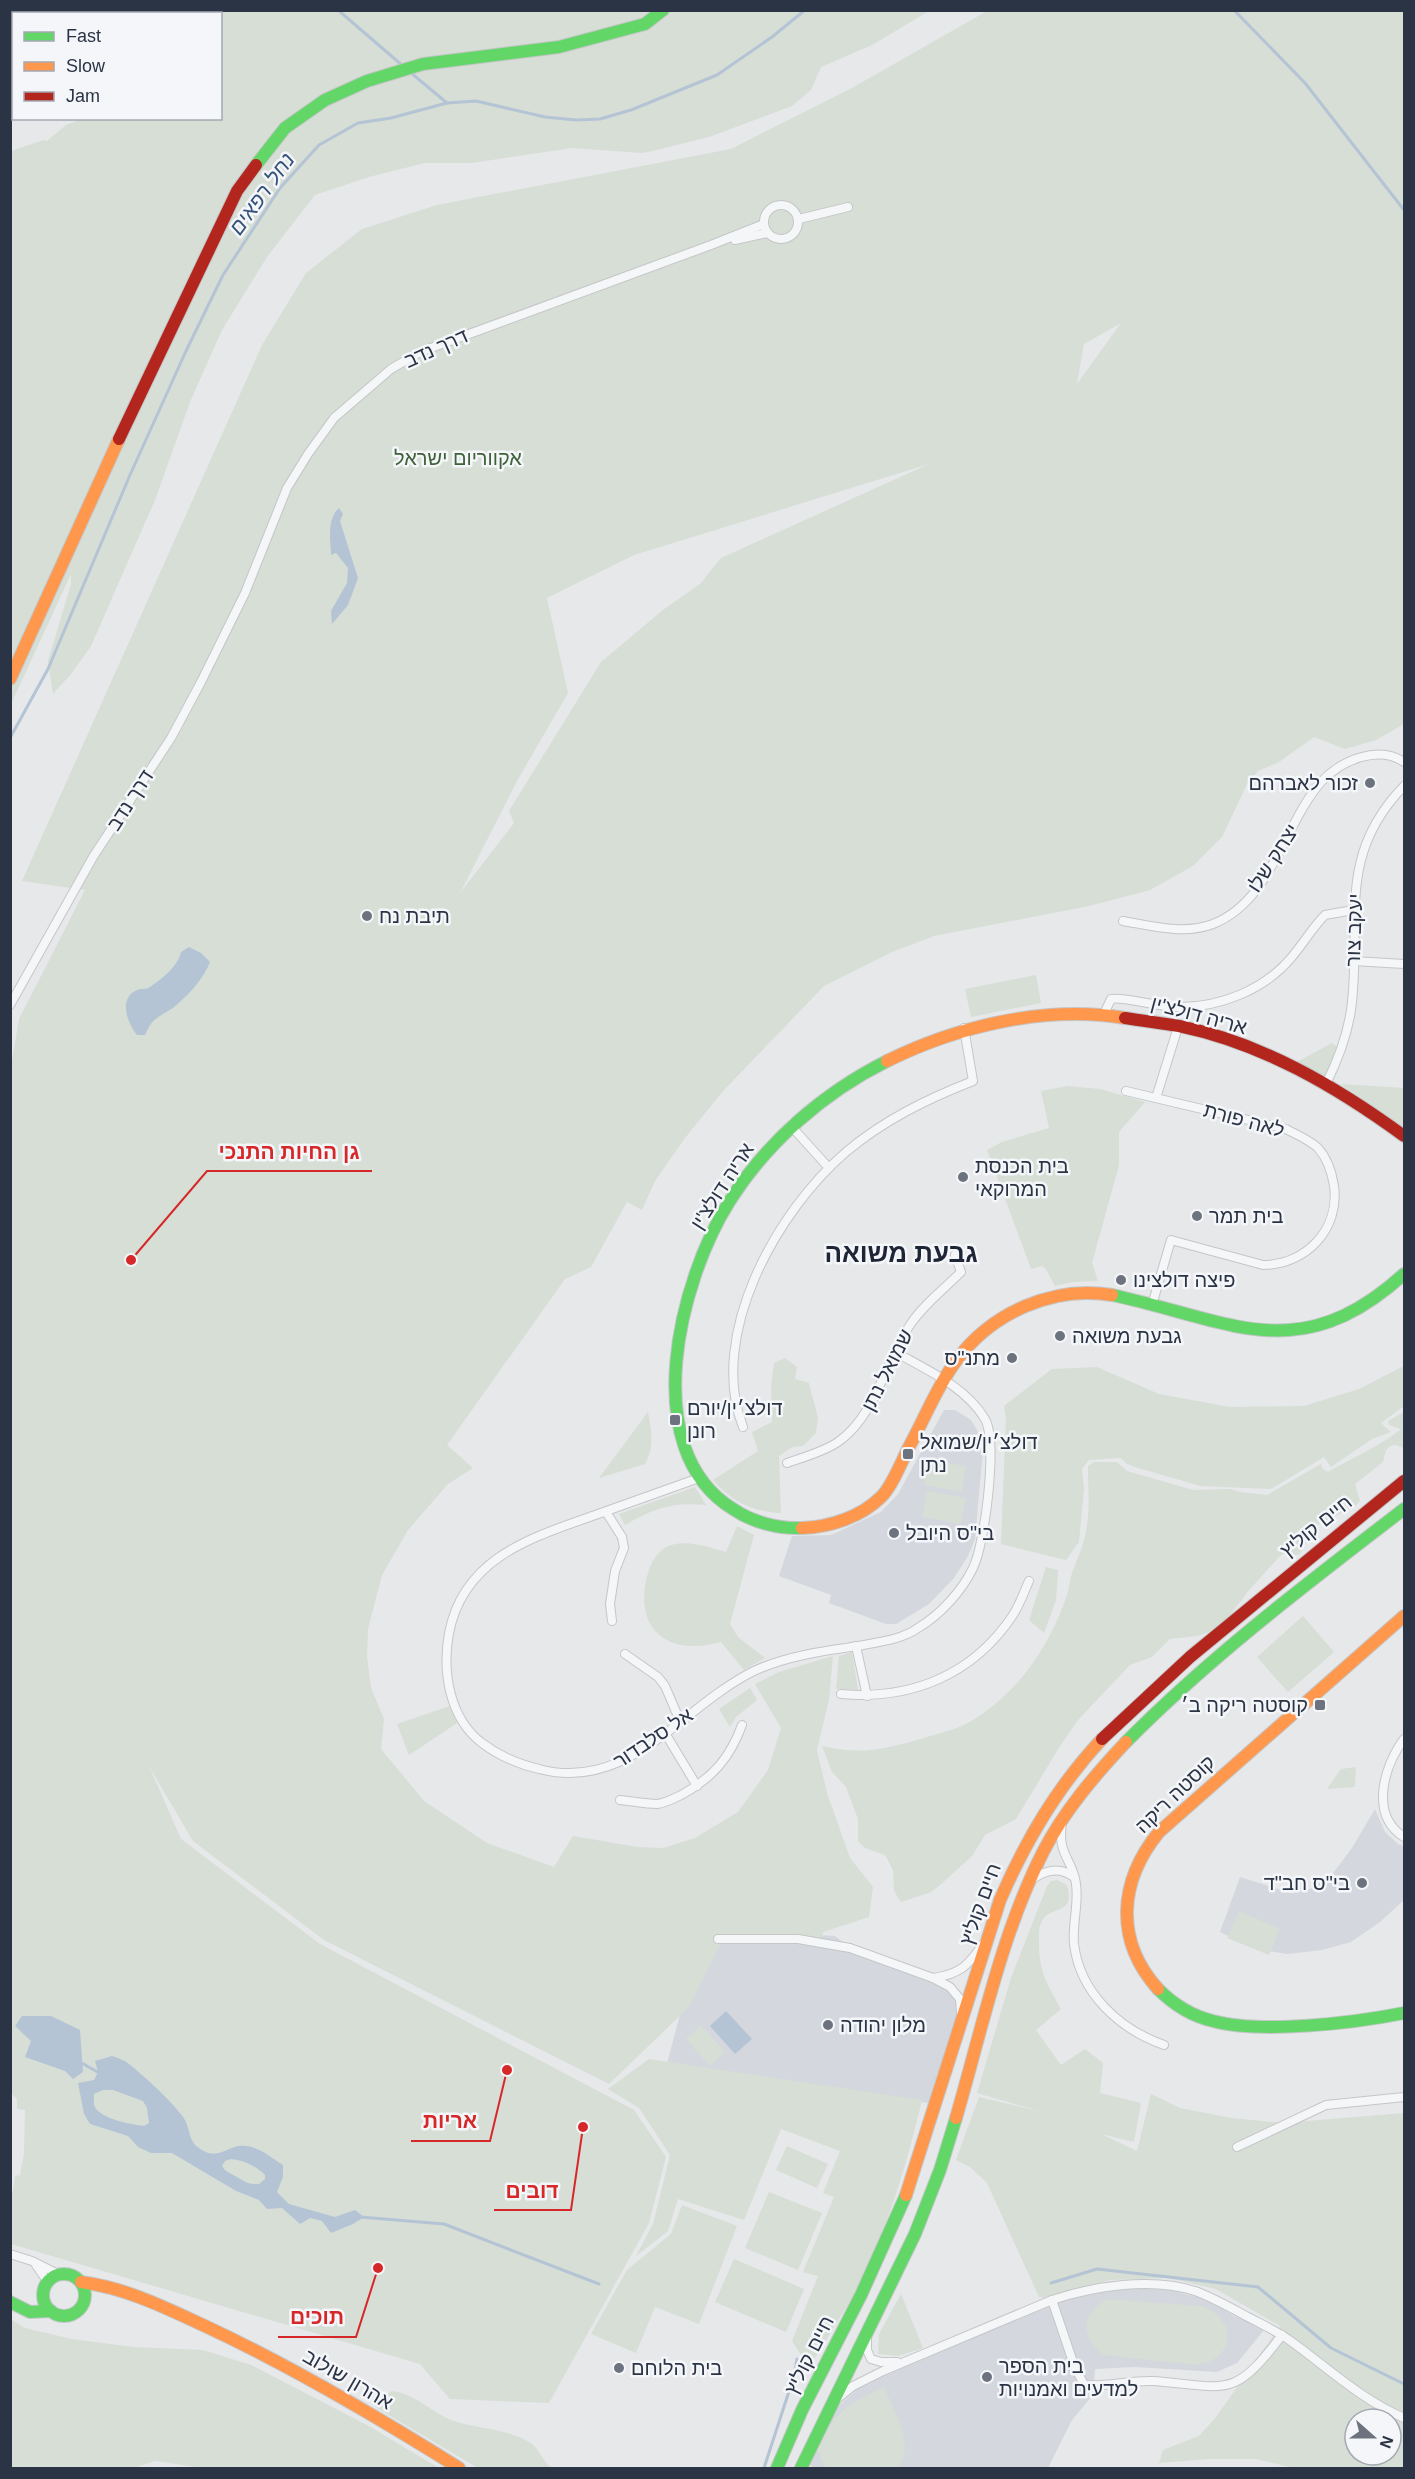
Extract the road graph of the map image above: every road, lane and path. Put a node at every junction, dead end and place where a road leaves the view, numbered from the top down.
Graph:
1 (663, 10) edge
2 (848, 207) dead end
3 (799, 219) junction
4 (764, 224) junction
5 (767, 233) junction
6 (711, 245) junction
7 (10, 679) edge
8 (1404, 762) edge
9 (1404, 786) edge
10 (1353, 910) junction
11 (1123, 921) dead end
12 (1353, 961) junction
13 (1404, 964) edge
14 (10, 1005) edge
15 (1103, 1016) junction
16 (1178, 1026) junction
17 (964, 1028) junction
18 (1326, 1084) junction
19 (1126, 1091) dead end
20 (1156, 1098) junction
21 (791, 1126) junction
22 (1404, 1136) edge
23 (829, 1168) junction
24 (955, 1255) dead end
25 (1404, 1274) edge
26 (1152, 1305) junction
27 (895, 1352) junction
28 (946, 1380) junction
29 (743, 1427) dead end
30 (787, 1463) dead end
31 (699, 1478) junction
32 (1404, 1480) edge
33 (1404, 1509) edge
34 (606, 1512) junction
35 (1029, 1581) dead end
36 (1404, 1616) edge
37 (612, 1621) dead end
38 (856, 1646) junction
39 (625, 1654) dead end
40 (841, 1694) dead end
41 (867, 1696) junction
42 (680, 1721) junction
43 (742, 1725) dead end
44 (665, 1733) junction
45 (1404, 1739) edge
46 (698, 1786) junction
47 (620, 1800) dead end
48 (1062, 1820) junction
49 (1404, 1837) edge
50 (1074, 1877) junction
51 (1027, 1884) junction
52 (987, 1938) junction
53 (718, 1939) dead end
54 (933, 1978) junction
55 (1404, 2013) edge
56 (960, 2024) junction
57 (1164, 2045) dead end
58 (1404, 2097) edge
59 (1237, 2147) dead end
60 (10, 2254) edge
61 (53, 2278) junction
62 (81, 2282) junction
63 (43, 2296) junction
64 (85, 2300) junction
65 (148, 2300) junction
66 (1052, 2300) junction
67 (10, 2302) edge
68 (51, 2311) junction
69 (868, 2331) junction
70 (1282, 2335) junction
71 (903, 2362) junction
72 (831, 2406) junction
73 (1404, 2418) edge
74 (459, 2469) edge
75 (777, 2469) edge
76 (801, 2469) edge

1 - 7 main road
2 - 3 street
3 - 4 street
3 - 5 street
4 - 5 street
4 - 6 street
5 - 6 street
6 - 14 street, דרך נדב
8 - 11 street, יצחק שלו
9 - 10 street, יעקב צור
10 - 12 street, יעקב צור
10 - 15 street
12 - 13 street
12 - 18 street, יעקב צור
15 - 16 main road, אריה דולצ'ין
15 - 17 main road, אריה דולצ'ין
16 - 18 main road, אריה דולצ'ין
16 - 20 street
17 - 21 main road, אריה דולצ'ין
17 - 23 street
18 - 22 main road, אריה דולצ'ין
19 - 20 street, לאה פורת
20 - 26 street, לאה פורת
21 - 23 street
21 - 31 main road, אריה דולצ'ין
23 - 29 street
24 - 27 street, שמואל נתן
25 - 26 main road, אריה דולצ'ין
26 - 28 main road, אריה דולצ'ין
27 - 28 street, אל סלבדור
27 - 30 street, שמואל נתן
28 - 31 main road, אריה דולצ'ין
28 - 38 street, אל סלבדור
31 - 34 street, אל סלבדור
32 - 52 main road, חיים קוליץ
33 - 48 main road, חיים קוליץ
34 - 37 street
34 - 44 street, אל סלבדור
35 - 41 street
36 - 55 main road, קוסטה ריקה
38 - 41 street
38 - 42 street, אל סלבדור
39 - 42 street
40 - 41 street
42 - 44 street, אל סלבדור
43 - 46 street
44 - 46 street
45 - 49 street
46 - 47 street
48 - 50 street
48 - 51 main road, חיים קוליץ
50 - 51 street
50 - 57 street
51 - 69 main road, חיים קוליץ
52 - 54 street
52 - 56 main road, חיים קוליץ
53 - 54 street
54 - 56 street
56 - 75 main road, חיים קוליץ
58 - 59 street
60 - 61 street
61 - 62 main road
61 - 63 main road
62 - 64 main road
62 - 65 main road, אהרון שולוב
63 - 67 main road
63 - 68 main road
64 - 65 main road, אהרון שולוב
64 - 68 main road
65 - 74 main road, אהרון שולוב
66 - 70 street
66 - 70 street
66 - 71 street
67 - 68 main road
69 - 71 street
69 - 72 main road, חיים קוליץ
70 - 73 street
71 - 72 street
72 - 76 main road, חיים קוליץ

